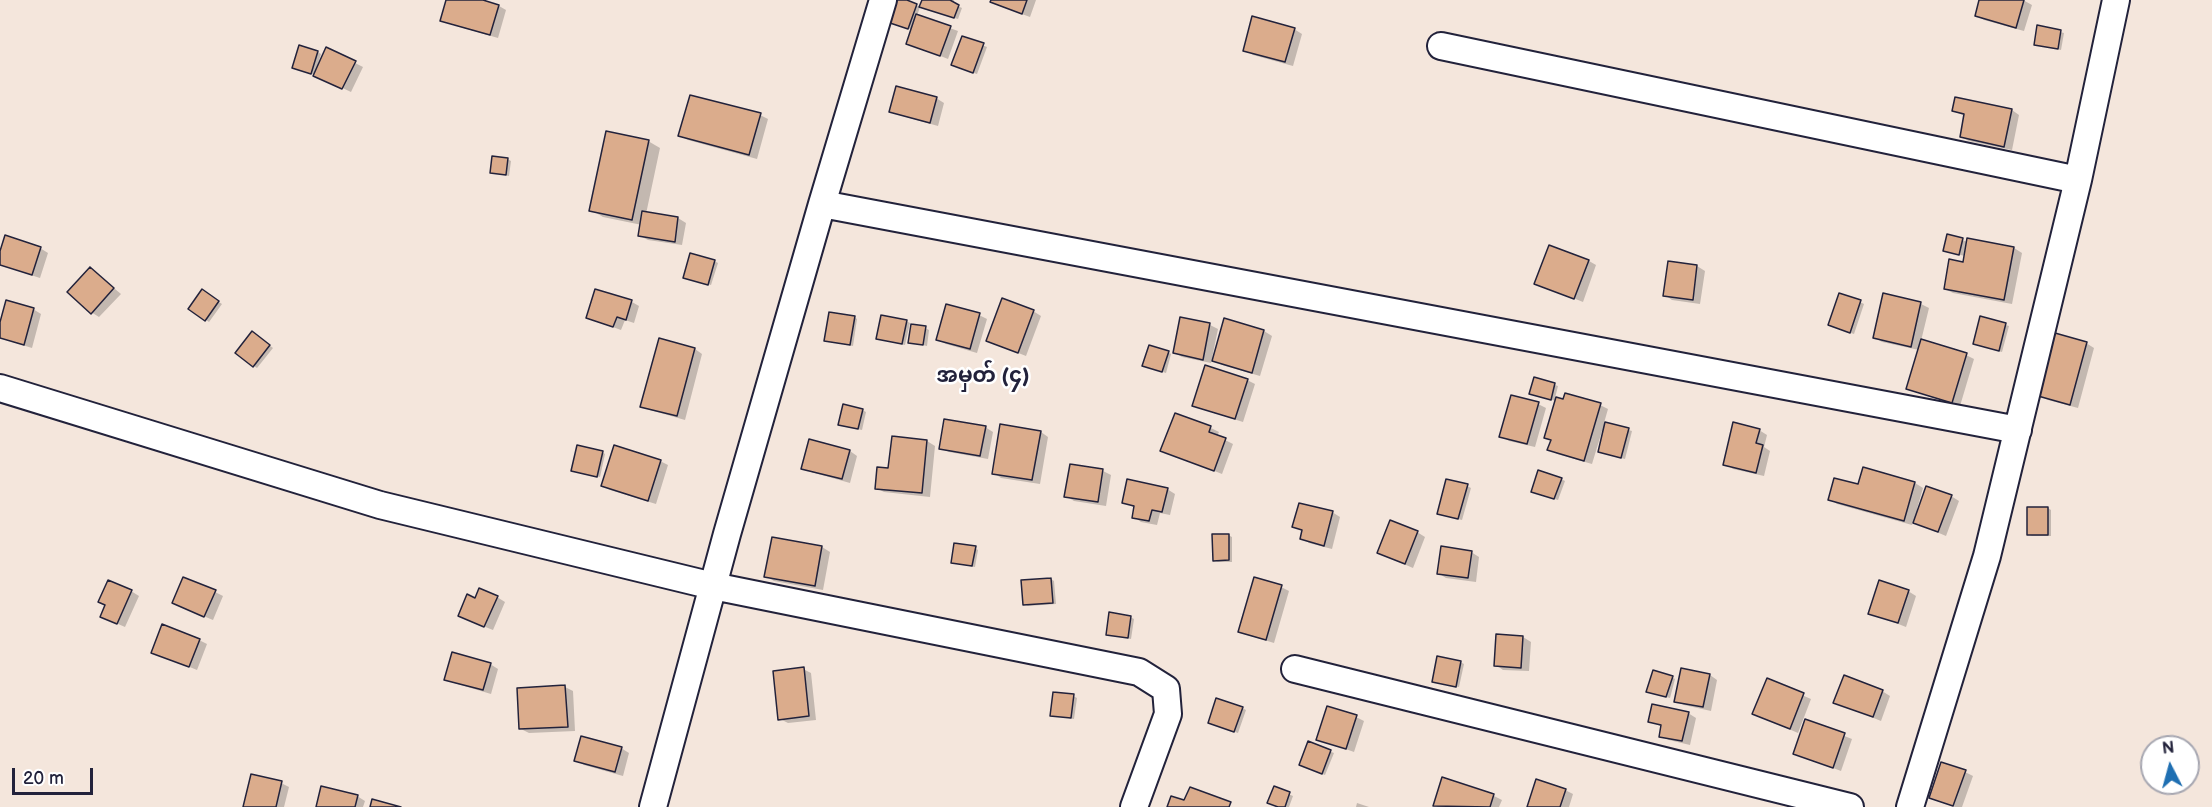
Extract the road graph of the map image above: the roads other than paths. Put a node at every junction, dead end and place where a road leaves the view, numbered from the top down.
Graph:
1 (883, 0) edge
2 (2116, 0) edge
3 (1441, 46) dead end
4 (2078, 180) junction
5 (822, 204) junction
6 (0, 387) edge
7 (2018, 430) junction
8 (713, 586) junction
9 (1295, 669) dead end
10 (653, 807) edge
11 (1134, 807) edge
12 (1850, 807) edge
13 (1910, 807) edge

1 - 5 street
2 - 4 street
3 - 4 street
4 - 7 street
5 - 7 street
5 - 8 street
6 - 8 street
7 - 13 street
8 - 10 street
8 - 11 street
9 - 12 street

